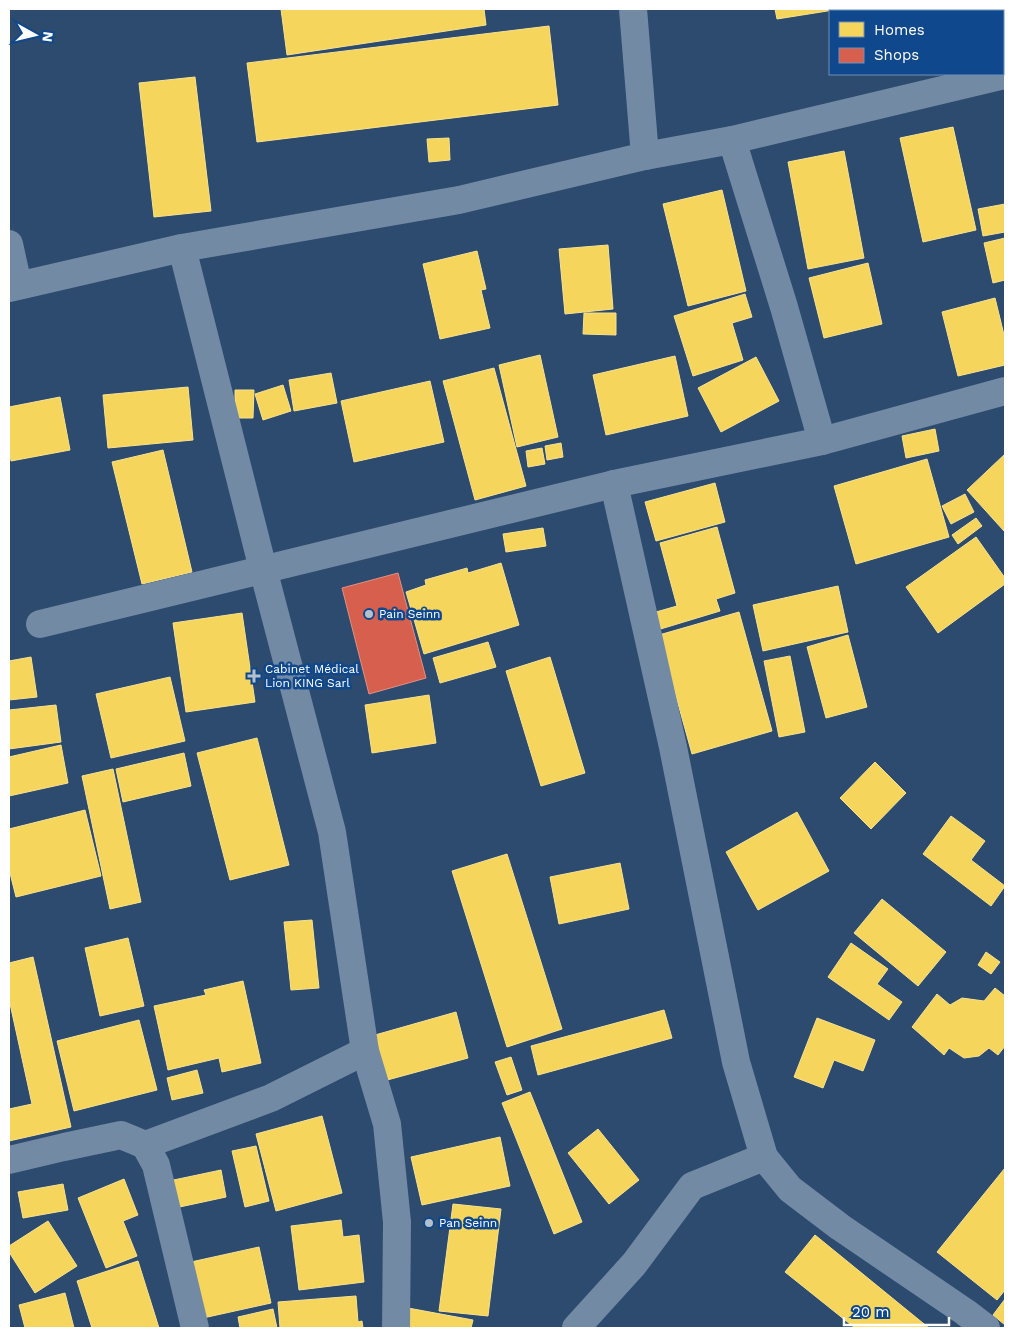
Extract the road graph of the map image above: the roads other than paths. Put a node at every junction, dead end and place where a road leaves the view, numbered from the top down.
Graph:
1 (633, 9) edge
2 (1005, 75) edge
3 (732, 140) junction
4 (644, 156) junction
5 (9, 244) edge
6 (182, 248) junction
7 (13, 286) edge
8 (1005, 390) edge
9 (822, 441) junction
10 (614, 484) junction
11 (263, 569) junction
12 (40, 624) dead end
13 (365, 1051) junction
14 (145, 1145) junction
15 (764, 1157) junction
16 (9, 1160) edge
17 (195, 1328) edge
18 (396, 1328) edge
19 (576, 1328) edge
20 (986, 1328) edge

1 - 4 street
2 - 3 street
3 - 4 street
3 - 9 street
4 - 6 street
5 - 7 street
6 - 7 street
6 - 11 street
8 - 9 street
9 - 10 street
10 - 11 street
10 - 15 street
11 - 12 street
11 - 13 street
13 - 14 street
13 - 18 street
14 - 16 street
14 - 17 street
15 - 19 street
15 - 20 street

